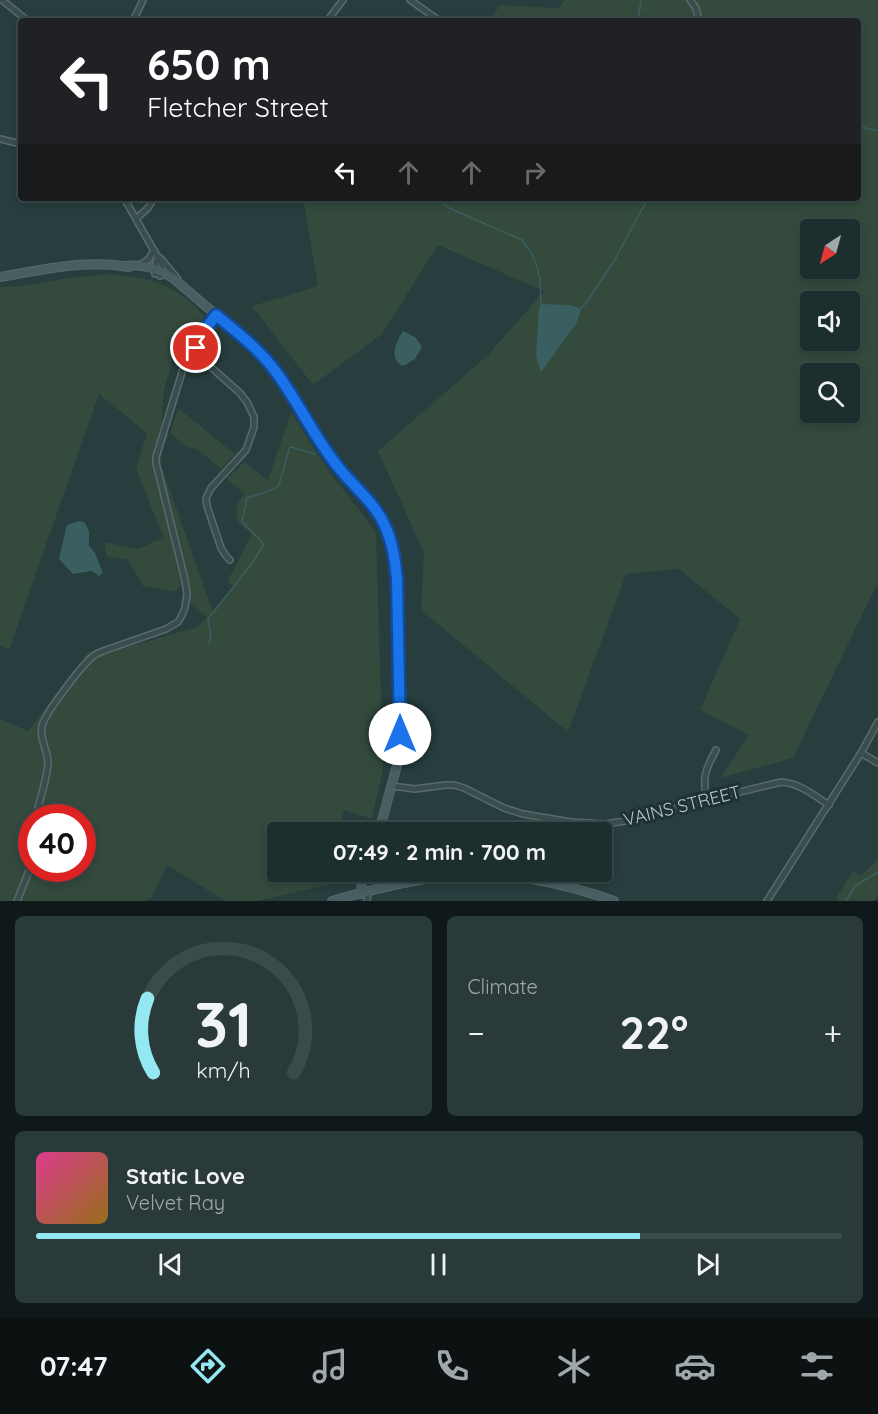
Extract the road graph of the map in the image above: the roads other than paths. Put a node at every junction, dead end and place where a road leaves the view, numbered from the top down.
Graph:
1 (2, 0) edge
2 (143, 0) edge
3 (343, 0) edge
4 (410, 0) edge
5 (690, 0) edge
6 (24, 18) edge
7 (134, 18) edge
8 (329, 18) edge
9 (436, 18) edge
10 (698, 18) edge
11 (0, 139) edge
12 (18, 143) edge
13 (126, 201) edge
14 (152, 201) edge
15 (136, 219) junction
16 (157, 255) junction
17 (141, 265) junction
18 (125, 266) junction
19 (158, 273) junction
20 (0, 277) edge
21 (181, 284) junction
22 (188, 291) junction
23 (216, 315) junction
24 (195, 353) junction
25 (230, 560) dead end
26 (878, 722) edge
27 (716, 750) dead end
28 (861, 753) junction
29 (878, 763) edge
30 (392, 786) junction
31 (707, 800) junction
32 (39, 804) edge
33 (829, 805) junction
34 (382, 822) edge
35 (25, 882) edge
36 (362, 882) edge
37 (364, 897) edge
38 (17, 901) edge
39 (332, 901) edge
40 (614, 901) edge
41 (767, 901) edge

1 - 6 street
2 - 7 street
3 - 8 street
4 - 9 street
5 - 10 street
11 - 12 street
13 - 15 street
14 - 15 street
15 - 16 street
16 - 17 street
16 - 19 street
16 - 21 street
17 - 18 street
17 - 19 street
18 - 19 street
18 - 20 street
19 - 21 street
19 - 22 street
21 - 22 street
22 - 23 street
23 - 24 street
23 - 30 street
24 - 25 street
24 - 32 street
26 - 28 street
27 - 31 street
28 - 29 street
28 - 33 street
30 - 31 street, VAINS STREET
30 - 34 street
31 - 33 street, VAINS STREET
33 - 41 street
35 - 38 street
36 - 37 street
37 - 39 street
37 - 40 street

